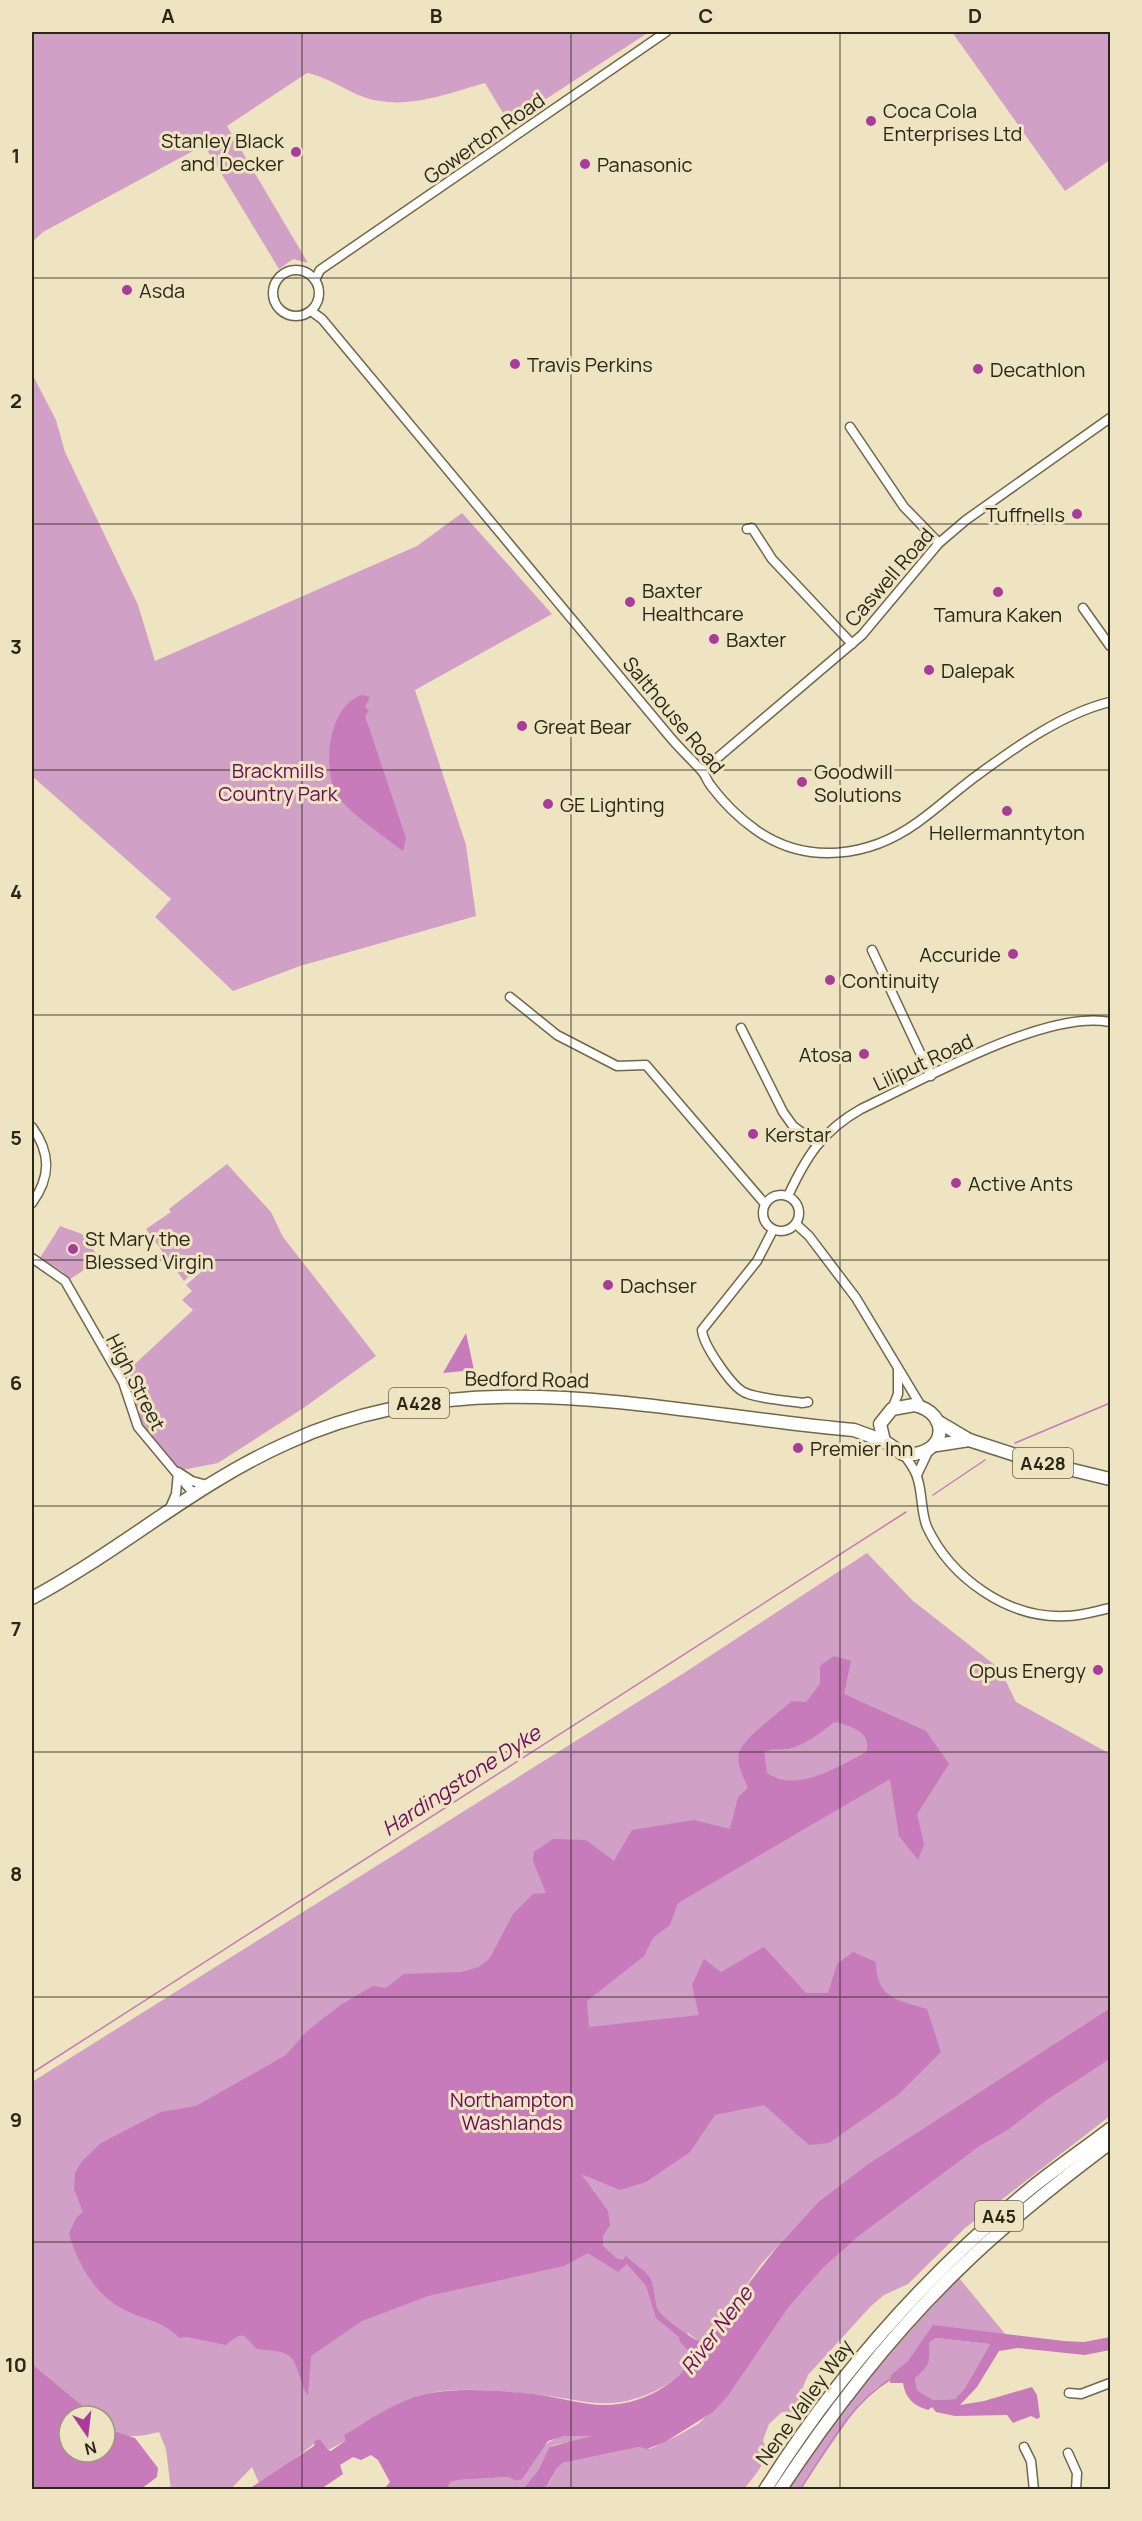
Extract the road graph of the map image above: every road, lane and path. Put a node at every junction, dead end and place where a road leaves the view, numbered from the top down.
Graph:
1 (666, 32) edge
2 (315, 280) junction
3 (311, 311) junction
4 (1110, 418) edge
5 (850, 427) dead end
6 (747, 529) dead end
7 (939, 543) junction
8 (1083, 608) dead end
9 (852, 644) junction
10 (1110, 646) edge
11 (1110, 702) edge
12 (702, 771) junction
13 (872, 950) dead end
14 (510, 998) dead end
15 (1110, 1022) edge
16 (741, 1028) dead end
17 (931, 1076) junction
18 (32, 1127) edge
19 (816, 1143) junction
20 (788, 1196) junction
21 (32, 1203) edge
22 (765, 1204) junction
23 (796, 1224) junction
24 (773, 1230) junction
25 (32, 1258) edge
26 (898, 1367) junction
27 (808, 1402) dead end
28 (921, 1406) junction
29 (887, 1414) junction
30 (937, 1421) junction
31 (854, 1430) junction
32 (969, 1440) junction
33 (884, 1441) junction
34 (932, 1448) junction
35 (903, 1454) junction
36 (178, 1472) junction
37 (917, 1476) junction
38 (1110, 1479) edge
39 (207, 1485) junction
40 (193, 1493) junction
41 (170, 1508) junction
42 (32, 1598) edge
43 (1110, 1608) edge
44 (1110, 2129) edge
45 (1110, 2143) edge
46 (903, 2317) junction
47 (880, 2343) junction
48 (1110, 2383) edge
49 (1069, 2394) dead end
50 (1023, 2453) dead end
51 (1073, 2457) dead end
52 (765, 2490) edge
53 (780, 2490) edge
54 (1034, 2490) edge
55 (1076, 2490) edge

1 - 2 street, Gowerton Road
2 - 3 street
2 - 3 street
3 - 12 street, Salthouse Road
4 - 7 street, Caswell Road
5 - 7 street
6 - 9 street
7 - 9 street, Caswell Road
8 - 10 street
9 - 12 street, Caswell Road
11 - 12 street, Salthouse Road
13 - 17 street
14 - 22 street
15 - 17 street, Liliput Road
16 - 19 street
17 - 19 street, Liliput Road
18 - 21 street
19 - 20 street, Liliput Road
20 - 22 street
20 - 23 street
22 - 24 street
23 - 24 street
23 - 26 street
24 - 27 street
25 - 36 street, High Street
26 - 28 street
26 - 29 street
28 - 29 highway
28 - 30 highway
29 - 31 highway, Bedford Road / A428
29 - 33 highway
30 - 32 highway, A428
30 - 34 highway
31 - 33 highway, Bedford Road / A428
31 - 39 highway, Bedford Road / A428
32 - 34 highway, A428
32 - 38 highway, A428
33 - 35 highway
34 - 35 highway
34 - 37 street
35 - 37 street
36 - 39 street
36 - 40 street, High Street
36 - 41 street
37 - 43 street
39 - 40 highway, Bedford Road / A428
40 - 41 highway, Bedford Road / A428
41 - 42 highway, Bedford Road / A428
44 - 46 highway, A45
45 - 46 highway, A45
46 - 47 highway, A45
47 - 52 highway, Nene Valley Way / A45
47 - 53 highway, Nene Valley Way / A45
48 - 49 street
50 - 54 street
51 - 55 street

